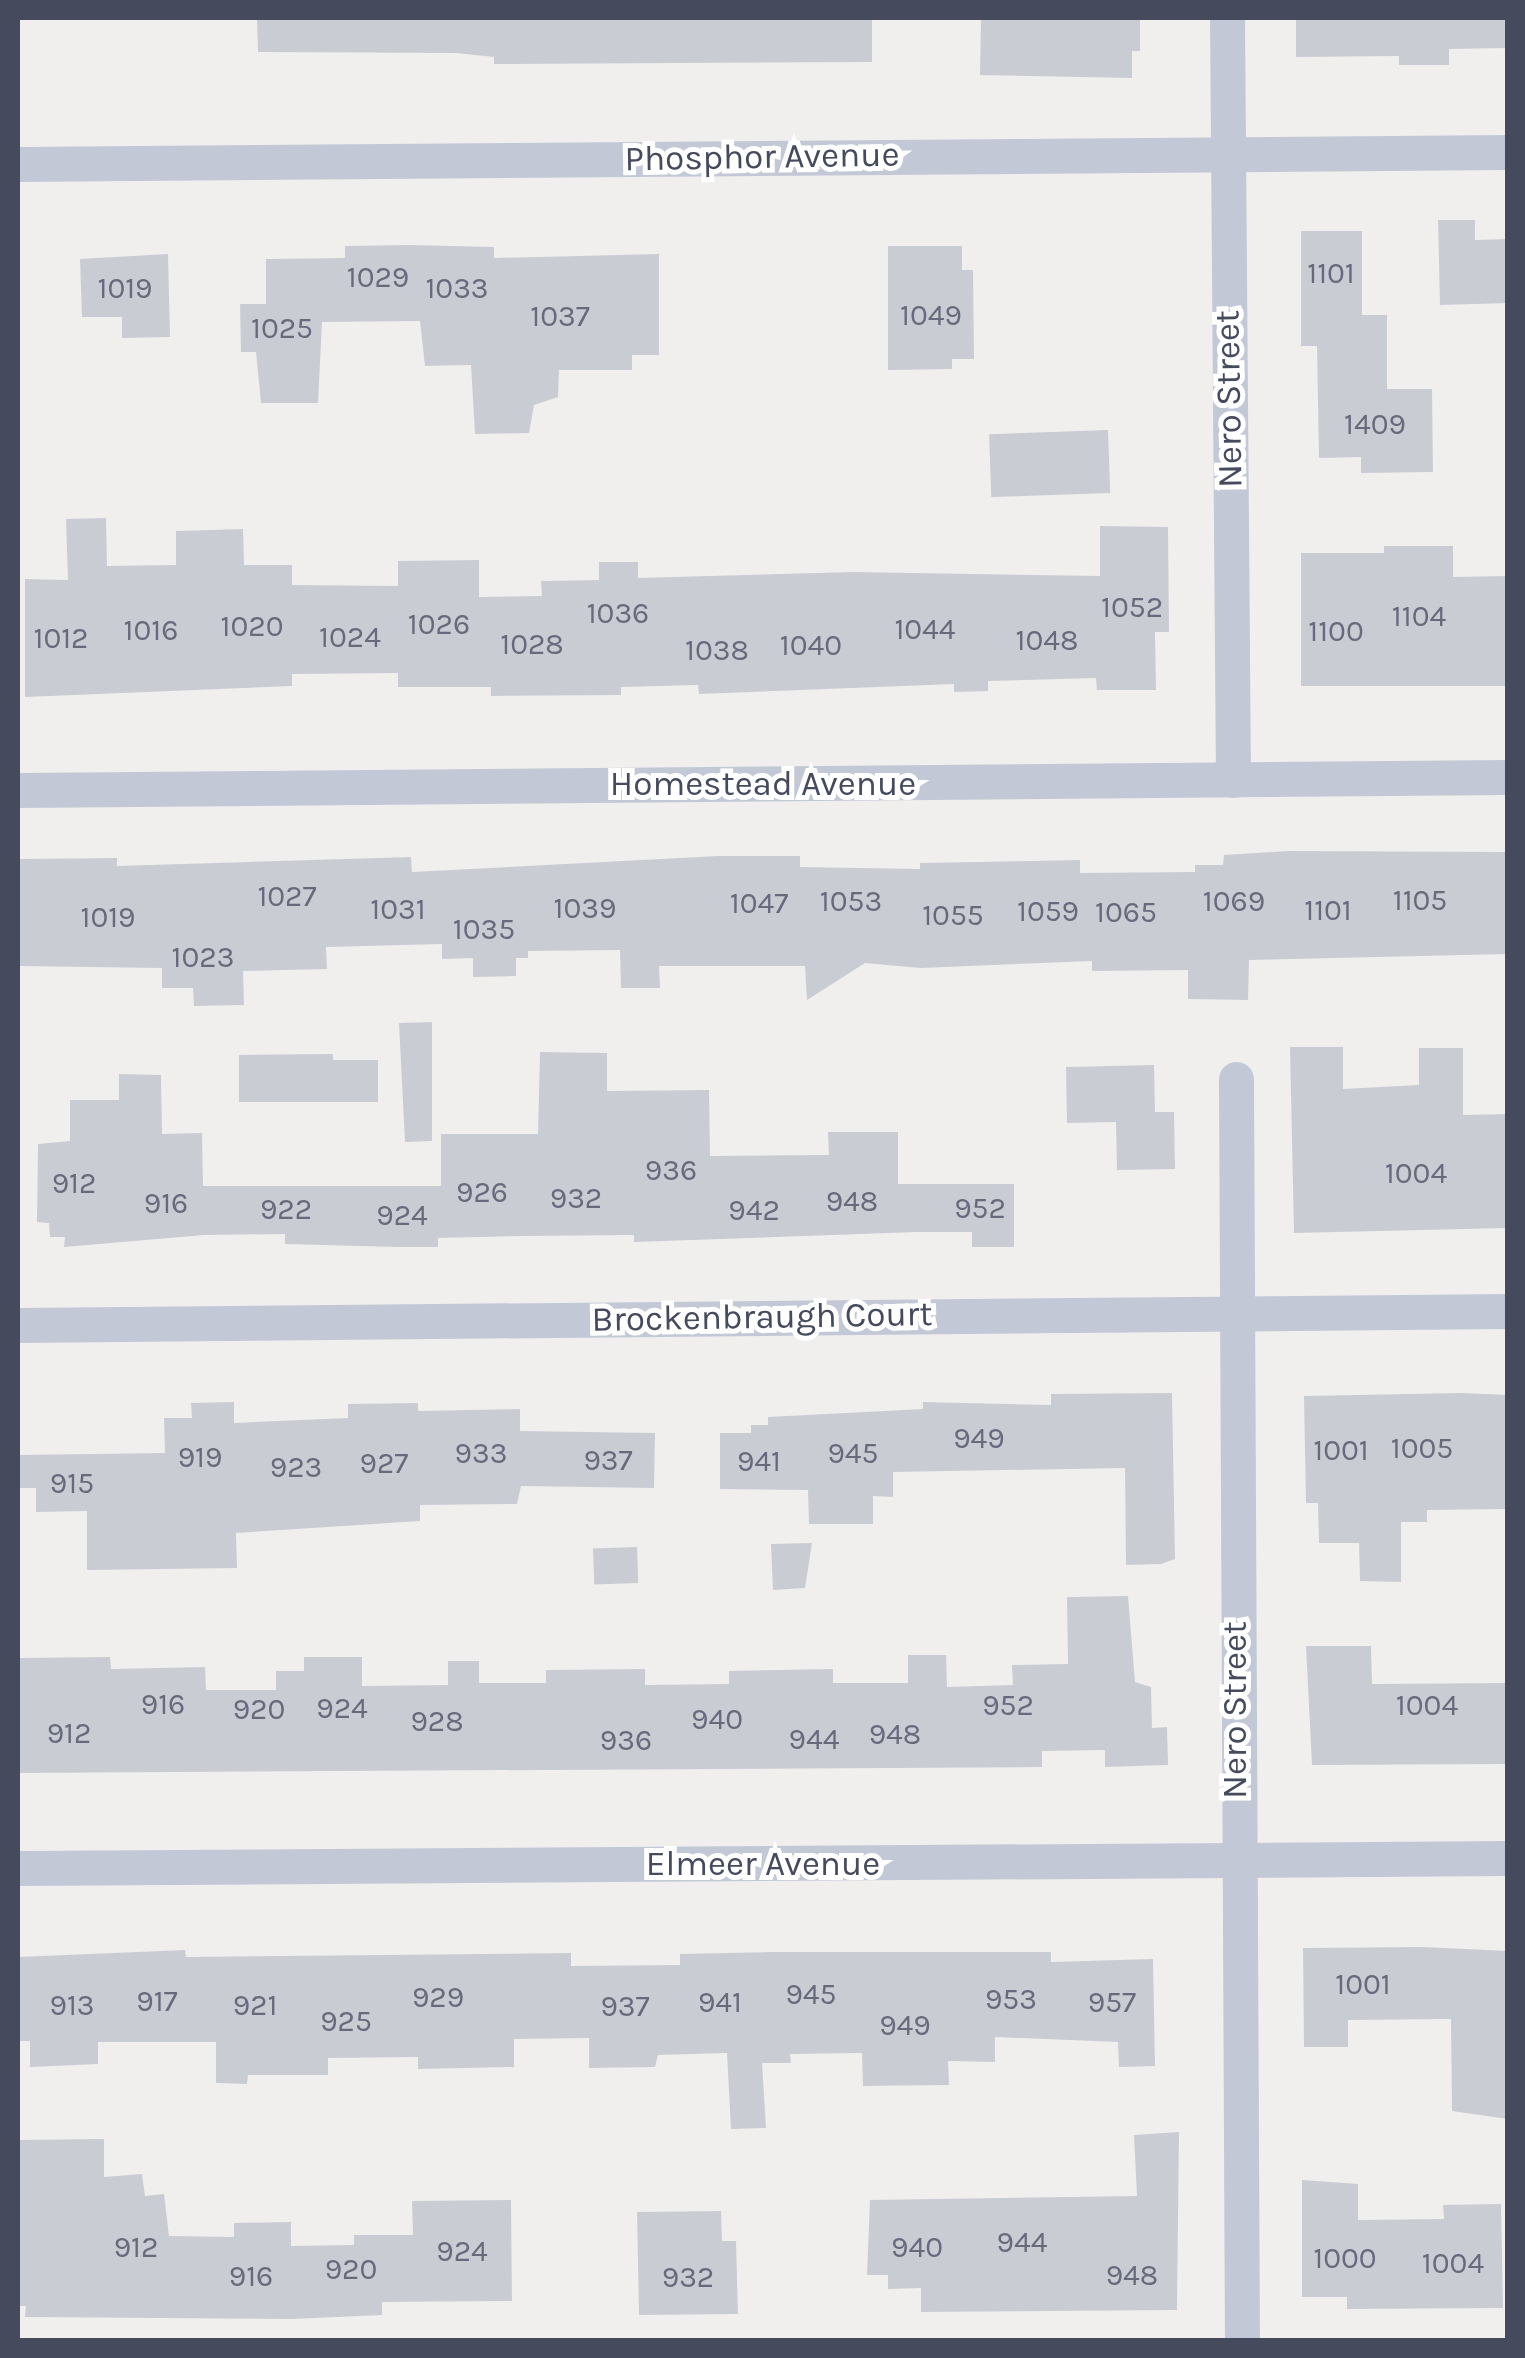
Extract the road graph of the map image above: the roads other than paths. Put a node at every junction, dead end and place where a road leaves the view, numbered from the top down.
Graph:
1 (1227, 18) edge
2 (1508, 152) edge
3 (1227, 153) junction
4 (18, 164) edge
5 (1508, 777) edge
6 (1233, 780) junction
7 (18, 790) edge
8 (1236, 1079) dead end
9 (1235, 1312) junction
10 (1508, 1312) edge
11 (18, 1326) edge
12 (1508, 1858) edge
13 (1235, 1862) junction
14 (18, 1868) edge
15 (1242, 2340) edge

1 - 3 street, Nero Street
2 - 3 street, Phosphor Avenue
3 - 4 street, Phosphor Avenue
3 - 6 street, Nero Street
5 - 6 street, Homestead Avenue
6 - 7 street, Homestead Avenue
8 - 9 street, Nero Street
9 - 10 street, Brockenbraugh Court
9 - 11 street, Brockenbraugh Court
9 - 13 street, Nero Street
12 - 13 street, Elmeer Avenue
13 - 14 street, Elmeer Avenue
13 - 15 street, Nero Street

